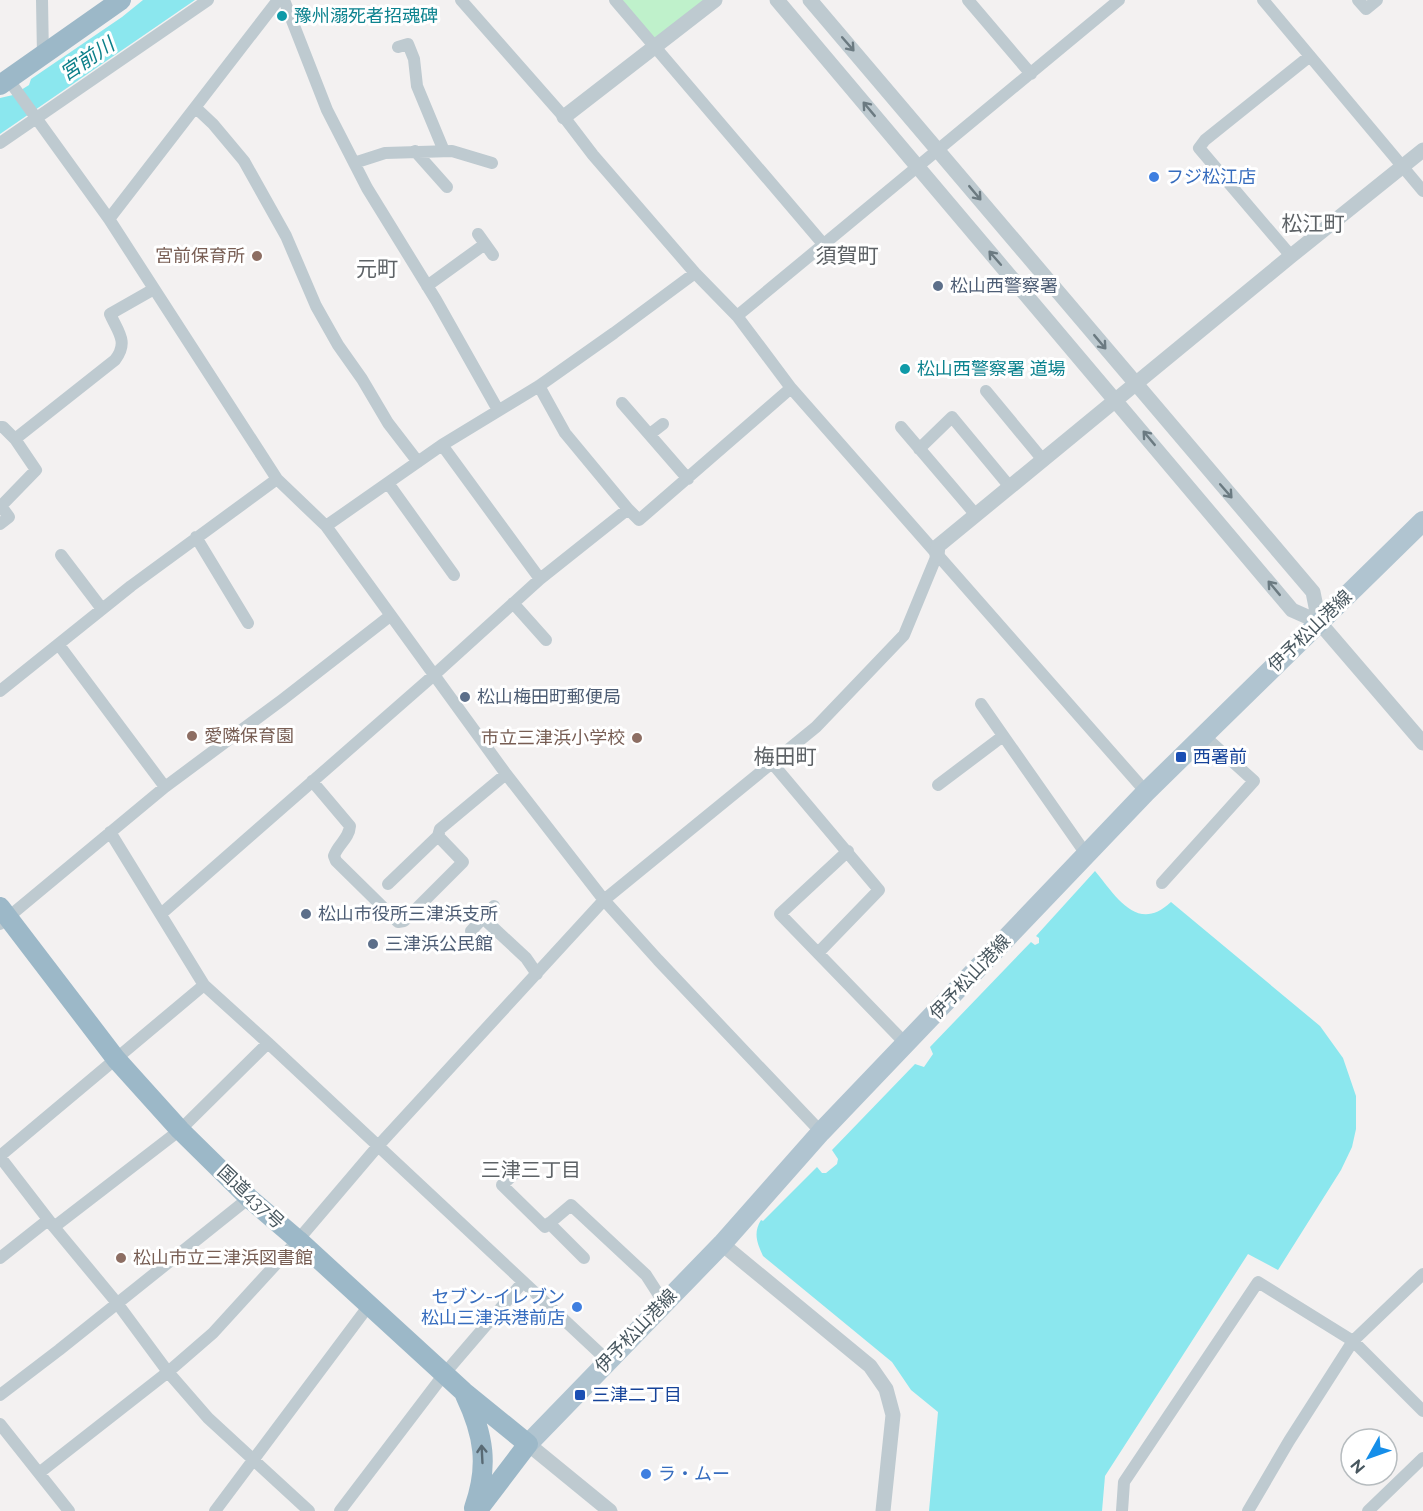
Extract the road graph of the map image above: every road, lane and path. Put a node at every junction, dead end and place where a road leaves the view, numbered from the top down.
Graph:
1 (42, 0) edge
2 (121, 0) edge
3 (208, 0) edge
4 (278, 0) edge
5 (284, 0) edge
6 (461, 0) edge
7 (615, 0) edge
8 (715, 0) edge
9 (777, 0) edge
10 (810, 0) edge
11 (968, 0) edge
12 (1263, 0) edge
13 (1358, 0) edge
14 (1377, 0) edge
15 (1115, 1) edge
16 (398, 47) dead end
17 (656, 48) junction
18 (43, 56) junction
19 (1310, 56) junction
20 (1031, 74) junction
21 (7, 84) edge
22 (196, 108) junction
23 (34, 117) junction
24 (564, 117) junction
25 (0, 143) edge
26 (940, 150) junction
27 (1423, 150) edge
28 (415, 151) junction
29 (444, 151) junction
30 (354, 163) junction
31 (492, 163) dead end
32 (1402, 167) junction
33 (918, 168) junction
34 (447, 187) dead end
35 (1423, 191) edge
36 (109, 219) junction
37 (824, 245) junction
38 (493, 255) dead end
39 (1291, 256) junction
40 (695, 273) junction
41 (427, 286) junction
42 (154, 289) junction
43 (736, 316) junction
44 (1135, 384) junction
45 (539, 386) junction
46 (791, 388) junction
47 (986, 391) dead end
48 (1117, 400) junction
49 (622, 403) dead end
50 (498, 410) junction
51 (663, 424) dead end
52 (0, 427) edge
53 (900, 427) dead end
54 (650, 434) junction
55 (15, 439) junction
56 (442, 445) junction
57 (919, 449) junction
58 (1043, 460) junction
59 (418, 462) junction
60 (277, 479) junction
61 (688, 479) junction
62 (388, 483) junction
63 (1010, 487) junction
64 (628, 509) junction
65 (976, 515) junction
66 (1423, 521) edge
67 (0, 524) edge
68 (326, 526) junction
69 (196, 537) junction
70 (61, 555) dead end
71 (937, 555) junction
72 (454, 575) dead end
73 (540, 579) junction
74 (513, 603) junction
75 (102, 609) junction
76 (390, 616) junction
77 (1319, 622) junction
78 (248, 623) dead end
79 (546, 640) dead end
80 (59, 645) junction
81 (434, 675) junction
82 (0, 691) edge
83 (981, 704) dead end
84 (1203, 735) junction
85 (1003, 736) junction
86 (1423, 743) edge
87 (772, 763) junction
88 (506, 774) junction
89 (312, 781) junction
90 (938, 785) dead end
91 (165, 787) junction
92 (1146, 792) junction
93 (110, 832) junction
94 (438, 836) junction
95 (848, 851) junction
96 (1086, 855) junction
97 (1162, 883) dead end
98 (388, 884) dead end
99 (604, 900) junction
100 (494, 906) dead end
101 (161, 914) junction
102 (3, 916) edge
103 (483, 918) junction
104 (471, 931) dead end
105 (818, 952) junction
106 (537, 974) junction
107 (204, 986) junction
108 (268, 1042) junction
109 (906, 1044) junction
110 (116, 1059) junction
111 (180, 1130) junction
112 (821, 1132) junction
113 (378, 1146) junction
114 (0, 1156) edge
115 (513, 1175) dead end
116 (249, 1198) junction
117 (549, 1223) junction
118 (51, 1224) junction
119 (298, 1240) junction
120 (722, 1244) junction
121 (0, 1258) edge
122 (584, 1258) dead end
123 (1423, 1274) edge
124 (523, 1282) junction
125 (117, 1303) junction
126 (664, 1303) junction
127 (370, 1304) junction
128 (1353, 1341) junction
129 (607, 1360) junction
130 (168, 1372) junction
131 (444, 1373) junction
132 (464, 1392) junction
133 (0, 1395) edge
134 (1423, 1411) edge
135 (0, 1424) edge
136 (528, 1444) junction
137 (1423, 1458) edge
138 (253, 1461) junction
139 (39, 1473) junction
140 (69, 1511) edge
141 (215, 1511) edge
142 (309, 1511) edge
143 (340, 1511) edge
144 (475, 1511) edge
145 (610, 1511) edge
146 (883, 1511) edge
147 (1122, 1511) edge
148 (1248, 1511) edge
149 (1368, 1511) edge

1 - 18 street
2 - 18 highway
3 - 23 street
4 - 22 street
5 - 30 street
6 - 24 street
7 - 17 street
8 - 17 street
33 -> 9 street
10 -> 26 street
11 - 20 street
12 - 19 street
13 - 14 street
15 - 20 street
16 - 29 street
17 - 24 street
17 - 37 street
18 - 21 highway
19 - 32 street
19 - 39 street
20 - 26 street
21 - 23 street
22 - 36 street
22 - 59 street
23 - 25 street
23 - 36 street
24 - 40 street
26 - 33 street
26 -> 44 street
27 - 32 street
28 - 29 street
28 - 30 street
28 - 34 street
29 - 31 street
30 - 41 street
32 - 35 street
32 - 39 street
33 - 37 street
48 -> 33 street
36 - 42 street
37 - 43 street
38 - 41 street
39 - 44 street
40 - 43 street
40 - 45 street
41 - 50 street
42 - 55 street
42 - 60 street
43 - 46 street
44 - 48 street
44 -> 77 street
45 - 50 street
45 - 64 street
46 - 61 street
46 - 71 street
47 - 58 street
48 - 58 street
77 -> 48 street
49 - 54 street
50 - 56 street
51 - 54 street
52 - 55 street
53 - 57 street
54 - 61 street
55 - 67 street
56 - 59 street
56 - 73 street
57 - 63 street
57 - 65 street
58 - 63 street
59 - 62 street
60 - 68 street
60 - 69 street
61 - 64 street
62 - 68 street
62 - 72 street
63 - 65 street
64 - 73 street
65 - 71 street
66 - 77 main road, 伊予松山港線
68 - 76 street
69 - 75 street
69 - 78 street
70 - 75 street
71 - 87 street
71 - 92 street
73 - 74 street
74 - 79 street
74 - 81 street
75 - 80 street
76 - 81 street
76 - 91 street
77 - 84 main road, 伊予松山港線
77 - 86 street
80 - 82 street
80 - 91 street
81 - 88 street
81 - 89 street
83 - 85 street
84 - 92 main road, 伊予松山港線
84 - 97 street
85 - 90 street
85 - 96 street
87 - 95 street
87 - 99 street
88 - 94 street
88 - 99 street
89 - 94 street
89 - 101 street
91 - 93 street
92 - 96 main road, 伊予松山港線
93 - 101 street
93 - 102 street
94 - 98 street
95 - 105 street
95 - 105 street
96 - 109 main road, 伊予松山港線
99 - 106 street
99 - 112 street
100 - 103 street
101 - 107 street
102 - 110 highway, 国道437号
103 - 104 street
103 - 106 street
105 - 109 street
106 - 113 street
107 - 108 street
107 - 110 street
108 - 111 street
108 - 113 street
109 - 112 main road, 伊予松山港線
110 - 111 highway, 国道437号
110 - 114 street
111 - 116 highway, 国道437号
111 - 118 street
112 - 120 main road, 伊予松山港線
113 - 119 street
113 - 124 street
114 - 118 street
115 - 117 street
116 - 119 highway, 国道437号
116 - 125 street
117 - 122 street
117 - 126 street
118 - 121 street
118 - 125 street
119 - 127 highway, 国道437号
119 - 130 street
120 - 126 main road, 伊予松山港線
120 - 146 street
123 - 128 street
124 - 129 street
124 - 131 street
125 - 130 street
125 - 133 street
126 - 129 main road, 伊予松山港線
127 - 131 highway, 国道437号
127 - 138 street
128 - 134 street
128 - 147 street
128 - 148 street
129 - 136 main road, 伊予松山港線
130 - 138 street
130 - 139 street
131 - 132 highway, 国道437号
131 - 143 street
132 - 136 highway, 国道437号
144 -> 132 highway
135 - 139 street
136 - 144 highway
136 - 145 street
137 - 149 street
138 - 141 street
138 - 142 street
139 - 140 street

